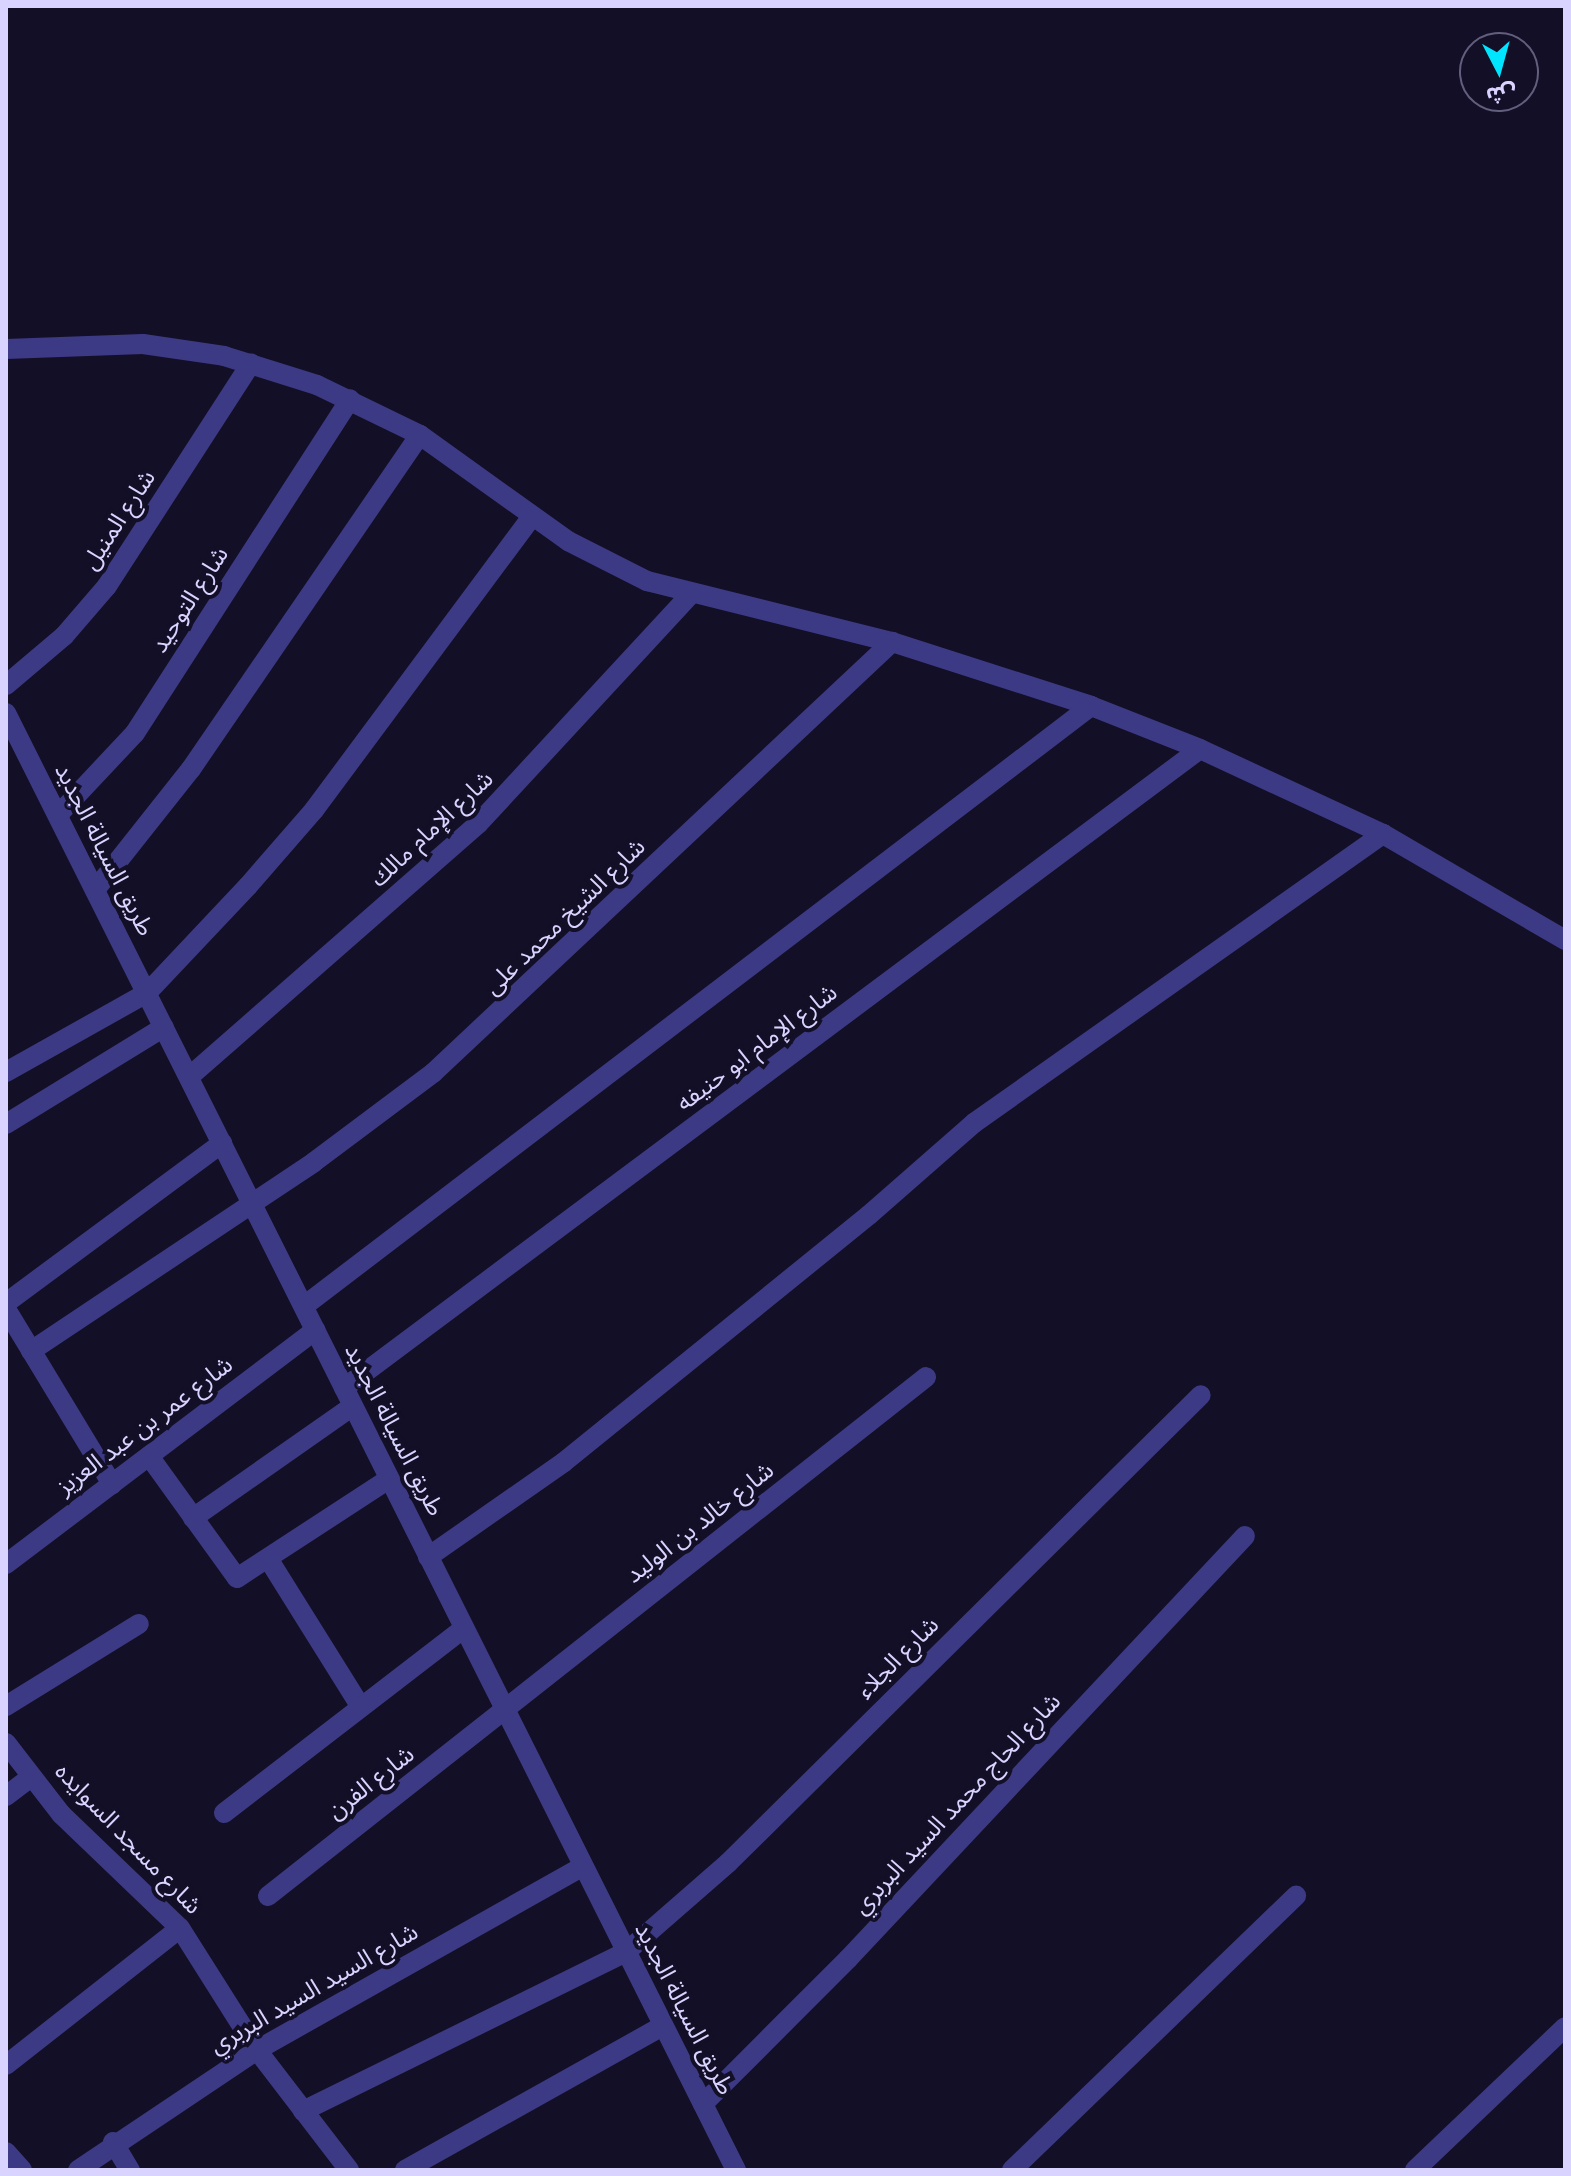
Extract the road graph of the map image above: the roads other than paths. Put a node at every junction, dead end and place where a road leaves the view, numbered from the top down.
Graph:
1 (6, 349) edge
2 (251, 363) junction
3 (350, 399) junction
4 (420, 435) junction
5 (532, 516) junction
6 (689, 596) junction
7 (892, 642) junction
8 (6, 685) edge
9 (1091, 706) junction
10 (6, 713) edge
11 (1200, 749) junction
12 (58, 815) junction
13 (1383, 834) junction
14 (95, 890) junction
15 (1565, 940) edge
16 (147, 993) junction
17 (164, 1027) junction
18 (6, 1072) edge
19 (189, 1077) junction
20 (6, 1124) edge
21 (222, 1143) junction
22 (252, 1203) junction
23 (6, 1306) edge
24 (304, 1306) junction
25 (315, 1330) junction
26 (31, 1351) junction
27 (926, 1377) dead end
28 (1201, 1395) dead end
29 (349, 1397) junction
30 (149, 1456) junction
31 (389, 1479) junction
32 (112, 1484) junction
33 (193, 1518) junction
34 (1245, 1536) dead end
35 (428, 1557) junction
36 (269, 1560) junction
37 (6, 1564) edge
38 (139, 1624) dead end
39 (464, 1628) junction
40 (6, 1706) edge
41 (361, 1707) junction
42 (505, 1711) junction
43 (6, 1743) edge
44 (31, 1777) junction
45 (6, 1796) edge
46 (224, 1813) dead end
47 (583, 1866) junction
48 (268, 1896) dead end
49 (1296, 1896) dead end
50 (180, 1928) junction
51 (626, 1952) junction
52 (663, 2026) junction
53 (1565, 2027) edge
54 (257, 2050) junction
55 (6, 2065) edge
56 (703, 2104) junction
57 (303, 2111) junction
58 (113, 2142) junction
59 (6, 2152) edge
60 (22, 2170) edge
61 (78, 2170) edge
62 (130, 2170) edge
63 (349, 2170) edge
64 (405, 2170) edge
65 (736, 2170) edge
66 (1012, 2170) edge
67 (1416, 2170) edge

1 - 2 street
2 - 3 street
2 - 8 street, شارع المنيل
3 - 4 street
3 - 12 street, شارع التوحيد
4 - 5 street
4 - 14 street
5 - 6 street
5 - 16 street
6 - 7 street
6 - 19 street, شارع الإمام مالك
7 - 9 street
7 - 22 street, شارع الشيخ محمد على
9 - 11 street
9 - 24 street
10 - 12 street, طريق السيالة الجديد
11 - 13 street
11 - 29 street, شارع الإمام ابو حنيفه
12 - 14 street, طريق السيالة الجديد
13 - 15 street
13 - 35 street
14 - 16 street, طريق السيالة الجديد
16 - 17 street, طريق السيالة الجديد
16 - 18 street
17 - 19 street, طريق السيالة الجديد
17 - 20 street
19 - 21 street, طريق السيالة الجديد
21 - 22 street, طريق السيالة الجديد
21 - 23 street
22 - 24 street, طريق السيالة الجديد
22 - 26 street, شارع الشيخ محمد على
23 - 26 street
24 - 25 street, طريق السيالة الجديد
25 - 29 street, طريق السيالة الجديد
25 - 30 street, شارع عمر بن عبد العزيز
26 - 32 street
27 - 42 street, شارع خالد بن الوليد
28 - 51 street, شارع الجلاء
29 - 31 street, طريق السيالة الجديد
29 - 33 street, شارع الإمام ابو حنيفه
30 - 32 street, شارع عمر بن عبد العزيز
30 - 33 street
31 - 35 street, طريق السيالة الجديد
31 - 36 street
32 - 37 street, شارع عمر بن عبد العزيز
33 - 36 street
34 - 56 street, شارع الحاج محمد السيد البربري
35 - 39 street, طريق السيالة الجديد
36 - 41 street
38 - 40 street
39 - 41 street
39 - 42 street, طريق السيالة الجديد
41 - 46 street
42 - 47 street, طريق السيالة الجديد
42 - 48 street, شارع الفرن
43 - 44 street, شارع مسجد السوايده
44 - 45 street
44 - 50 street, شارع مسجد السوايده
47 - 51 street, طريق السيالة الجديد
47 - 54 street, شارع السيد السيد البربري
49 - 66 street
50 - 54 street, شارع مسجد السوايده
50 - 55 street
51 - 52 street, طريق السيالة الجديد
51 - 57 street, شارع الجلاء
52 - 56 street, طريق السيالة الجديد
52 - 64 street
53 - 67 street
54 - 57 street, شارع مسجد السوايده
54 - 58 street, شارع السيد السيد البربري
56 - 65 street, طريق السيالة الجديد
57 - 63 street, شارع مسجد السوايده
58 - 61 street, شارع السيد السيد البربري
58 - 62 street
59 - 60 street

